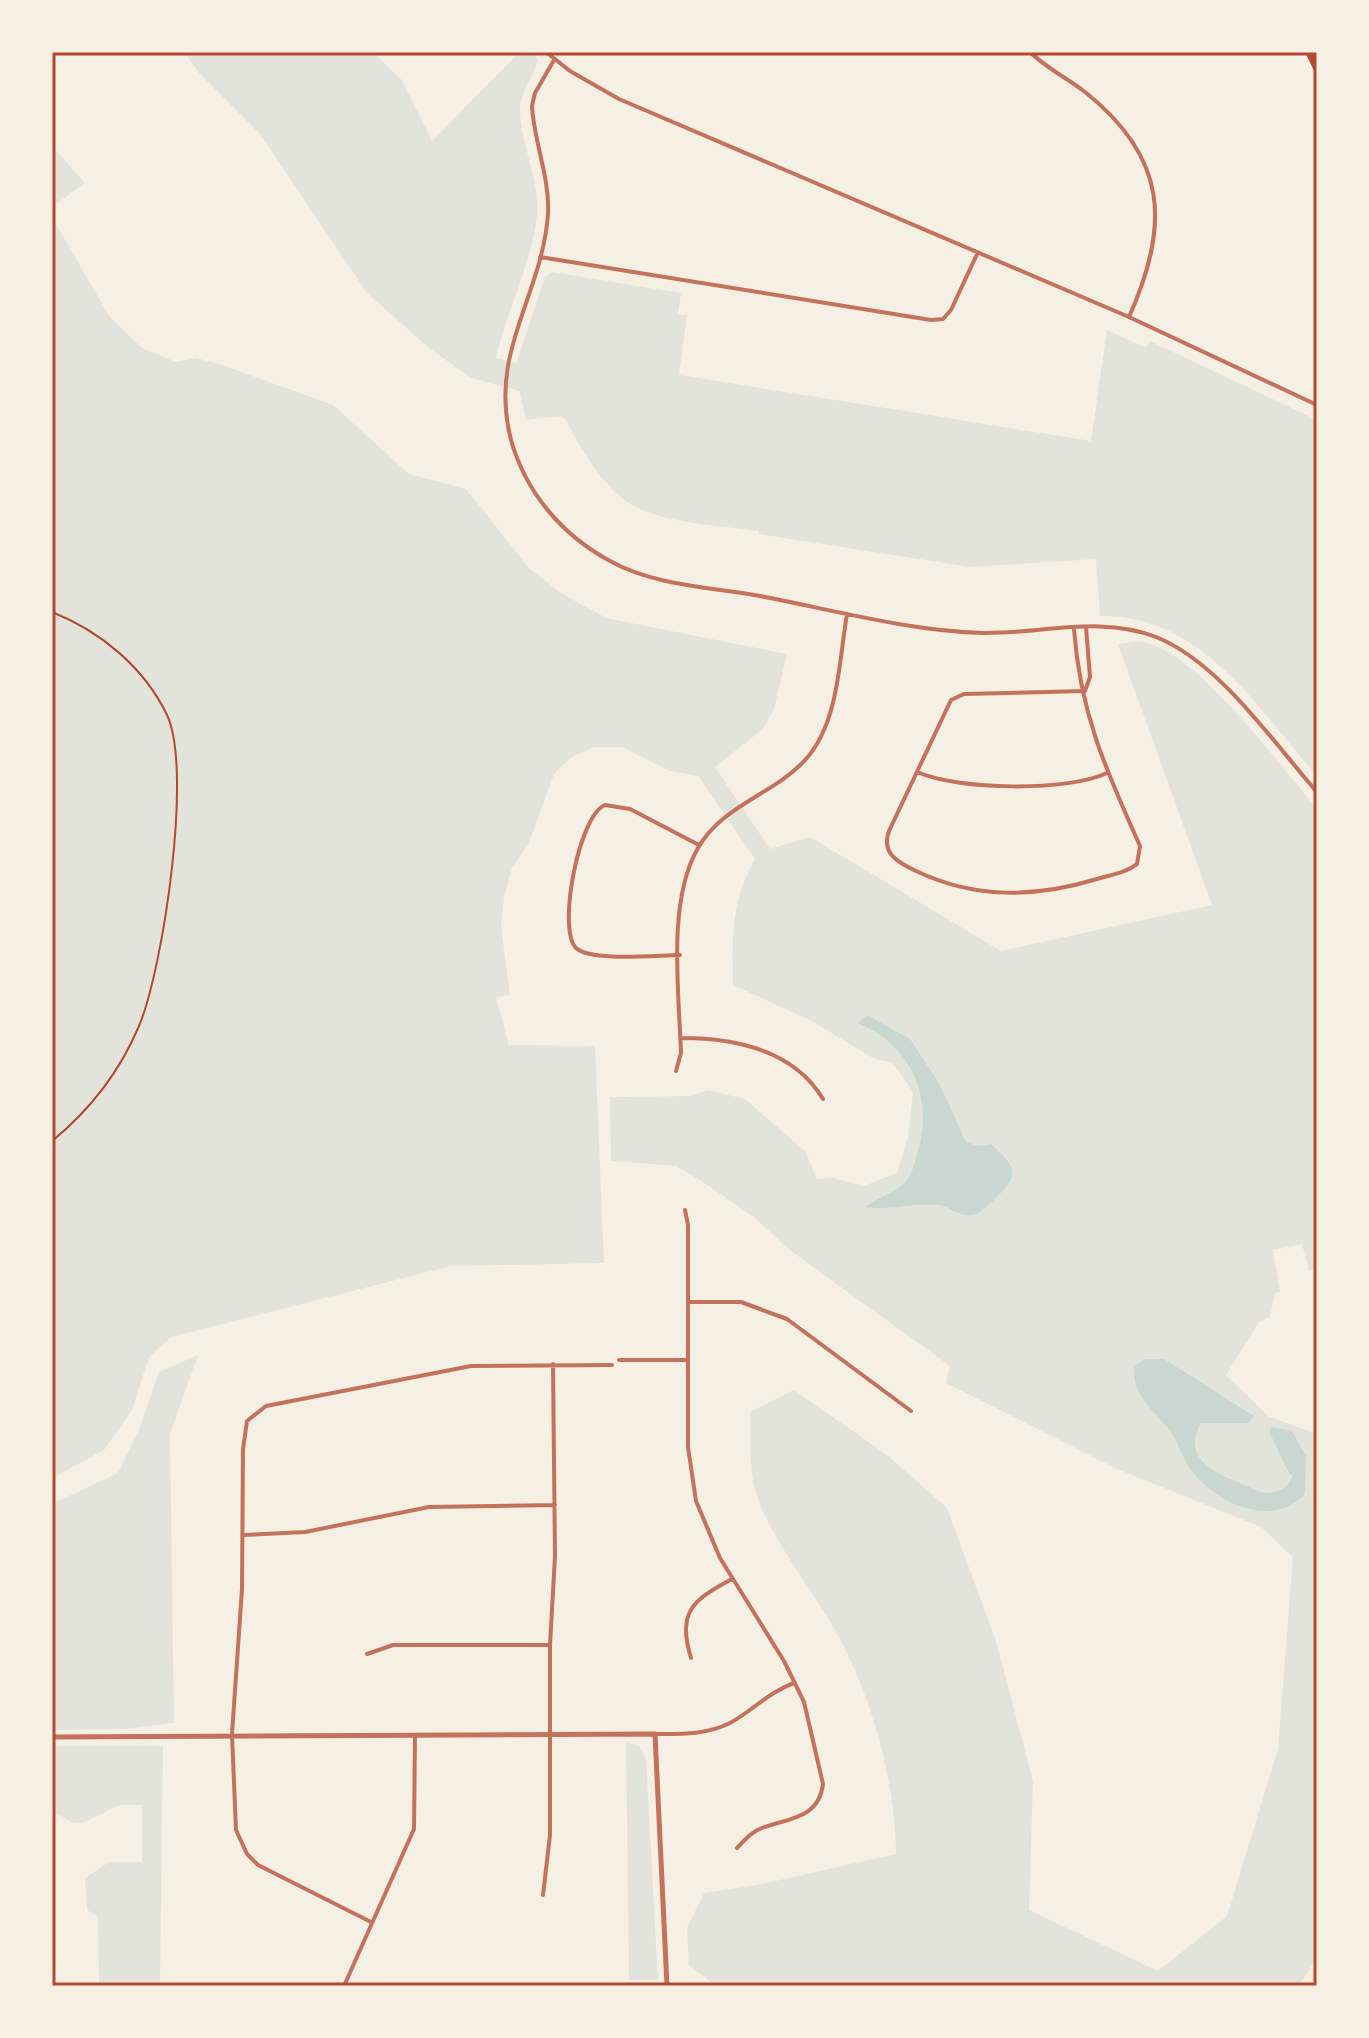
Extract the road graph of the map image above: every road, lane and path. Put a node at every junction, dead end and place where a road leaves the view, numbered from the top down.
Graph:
1 (546, 52) edge
2 (1030, 52) edge
3 (1309, 52) edge
4 (554, 60) junction
5 (1317, 69) edge
6 (978, 252) junction
7 (540, 257) junction
8 (1129, 317) junction
9 (1317, 405) edge
10 (52, 612) edge
11 (847, 614) junction
12 (1086, 627) junction
13 (1074, 628) junction
14 (1085, 691) junction
15 (916, 772) junction
16 (1107, 773) junction
17 (1317, 792) edge
18 (699, 845) junction
19 (680, 955) junction
20 (681, 1038) junction
21 (676, 1071) dead end
22 (823, 1099) dead end
23 (52, 1141) edge
24 (685, 1210) dead end
25 (688, 1302) junction
26 (619, 1360) dead end
27 (688, 1360) junction
28 (553, 1364) junction
29 (612, 1365) dead end
30 (911, 1411) dead end
31 (555, 1505) junction
32 (244, 1535) junction
33 (732, 1579) junction
34 (550, 1645) junction
35 (367, 1654) dead end
36 (691, 1658) dead end
37 (794, 1683) junction
38 (549, 1732) junction
39 (415, 1733) junction
40 (232, 1734) junction
41 (655, 1734) junction
42 (52, 1737) edge
43 (737, 1848) dead end
44 (543, 1895) dead end
45 (371, 1922) junction
46 (344, 1986) edge
47 (667, 1986) edge

1 - 4 street
2 - 8 street
3 - 5 main road
4 - 6 street
4 - 7 street
6 - 7 street
6 - 8 street
7 - 11 street
8 - 9 street
10 - 23 path
11 - 13 street
11 - 18 street
12 - 13 street
12 - 14 street
12 - 17 street
13 - 14 street
14 - 15 street
14 - 16 street
15 - 16 street
15 - 16 street
18 - 19 street
18 - 19 street
19 - 20 street
20 - 21 street
20 - 22 street
24 - 25 street
25 - 27 street
25 - 30 street
26 - 27 street
27 - 33 street
28 - 29 street
28 - 31 street
28 - 32 street
31 - 32 street
31 - 34 street
32 - 40 street
33 - 36 street
33 - 37 street
34 - 35 street
34 - 38 street
37 - 41 street
37 - 43 street
38 - 39 street
38 - 41 street
38 - 44 street
39 - 40 street
39 - 45 street
40 - 42 street
40 - 45 street
41 - 47 street
45 - 46 street

